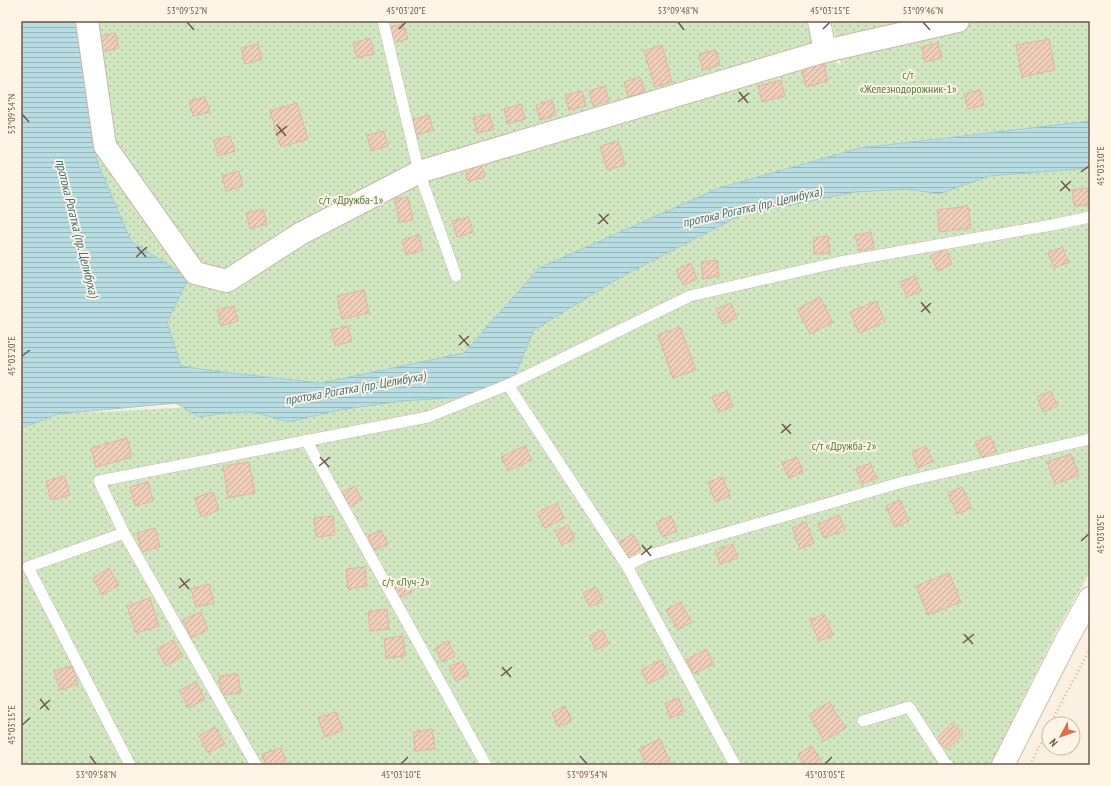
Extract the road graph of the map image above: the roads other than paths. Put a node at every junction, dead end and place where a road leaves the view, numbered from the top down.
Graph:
1 (87, 21) edge
2 (383, 21) edge
3 (819, 21) edge
4 (958, 21) edge
5 (825, 51) junction
6 (419, 172) junction
7 (1090, 218) edge
8 (456, 276) dead end
9 (508, 385) junction
10 (1090, 439) edge
11 (306, 440) junction
12 (124, 533) junction
13 (627, 566) junction
14 (1090, 598) edge
15 (863, 721) dead end
16 (130, 765) edge
17 (256, 765) edge
18 (486, 765) edge
19 (735, 765) edge
20 (948, 765) edge
21 (1003, 765) edge

1 - 6 street
2 - 6 lane
3 - 5 street
4 - 5 street
5 - 6 street
6 - 8 lane
7 - 9 lane
9 - 11 lane
9 - 13 lane
10 - 13 lane
11 - 12 lane
11 - 18 lane
12 - 16 lane
12 - 17 lane
13 - 19 lane
14 - 21 street
15 - 20 lane

